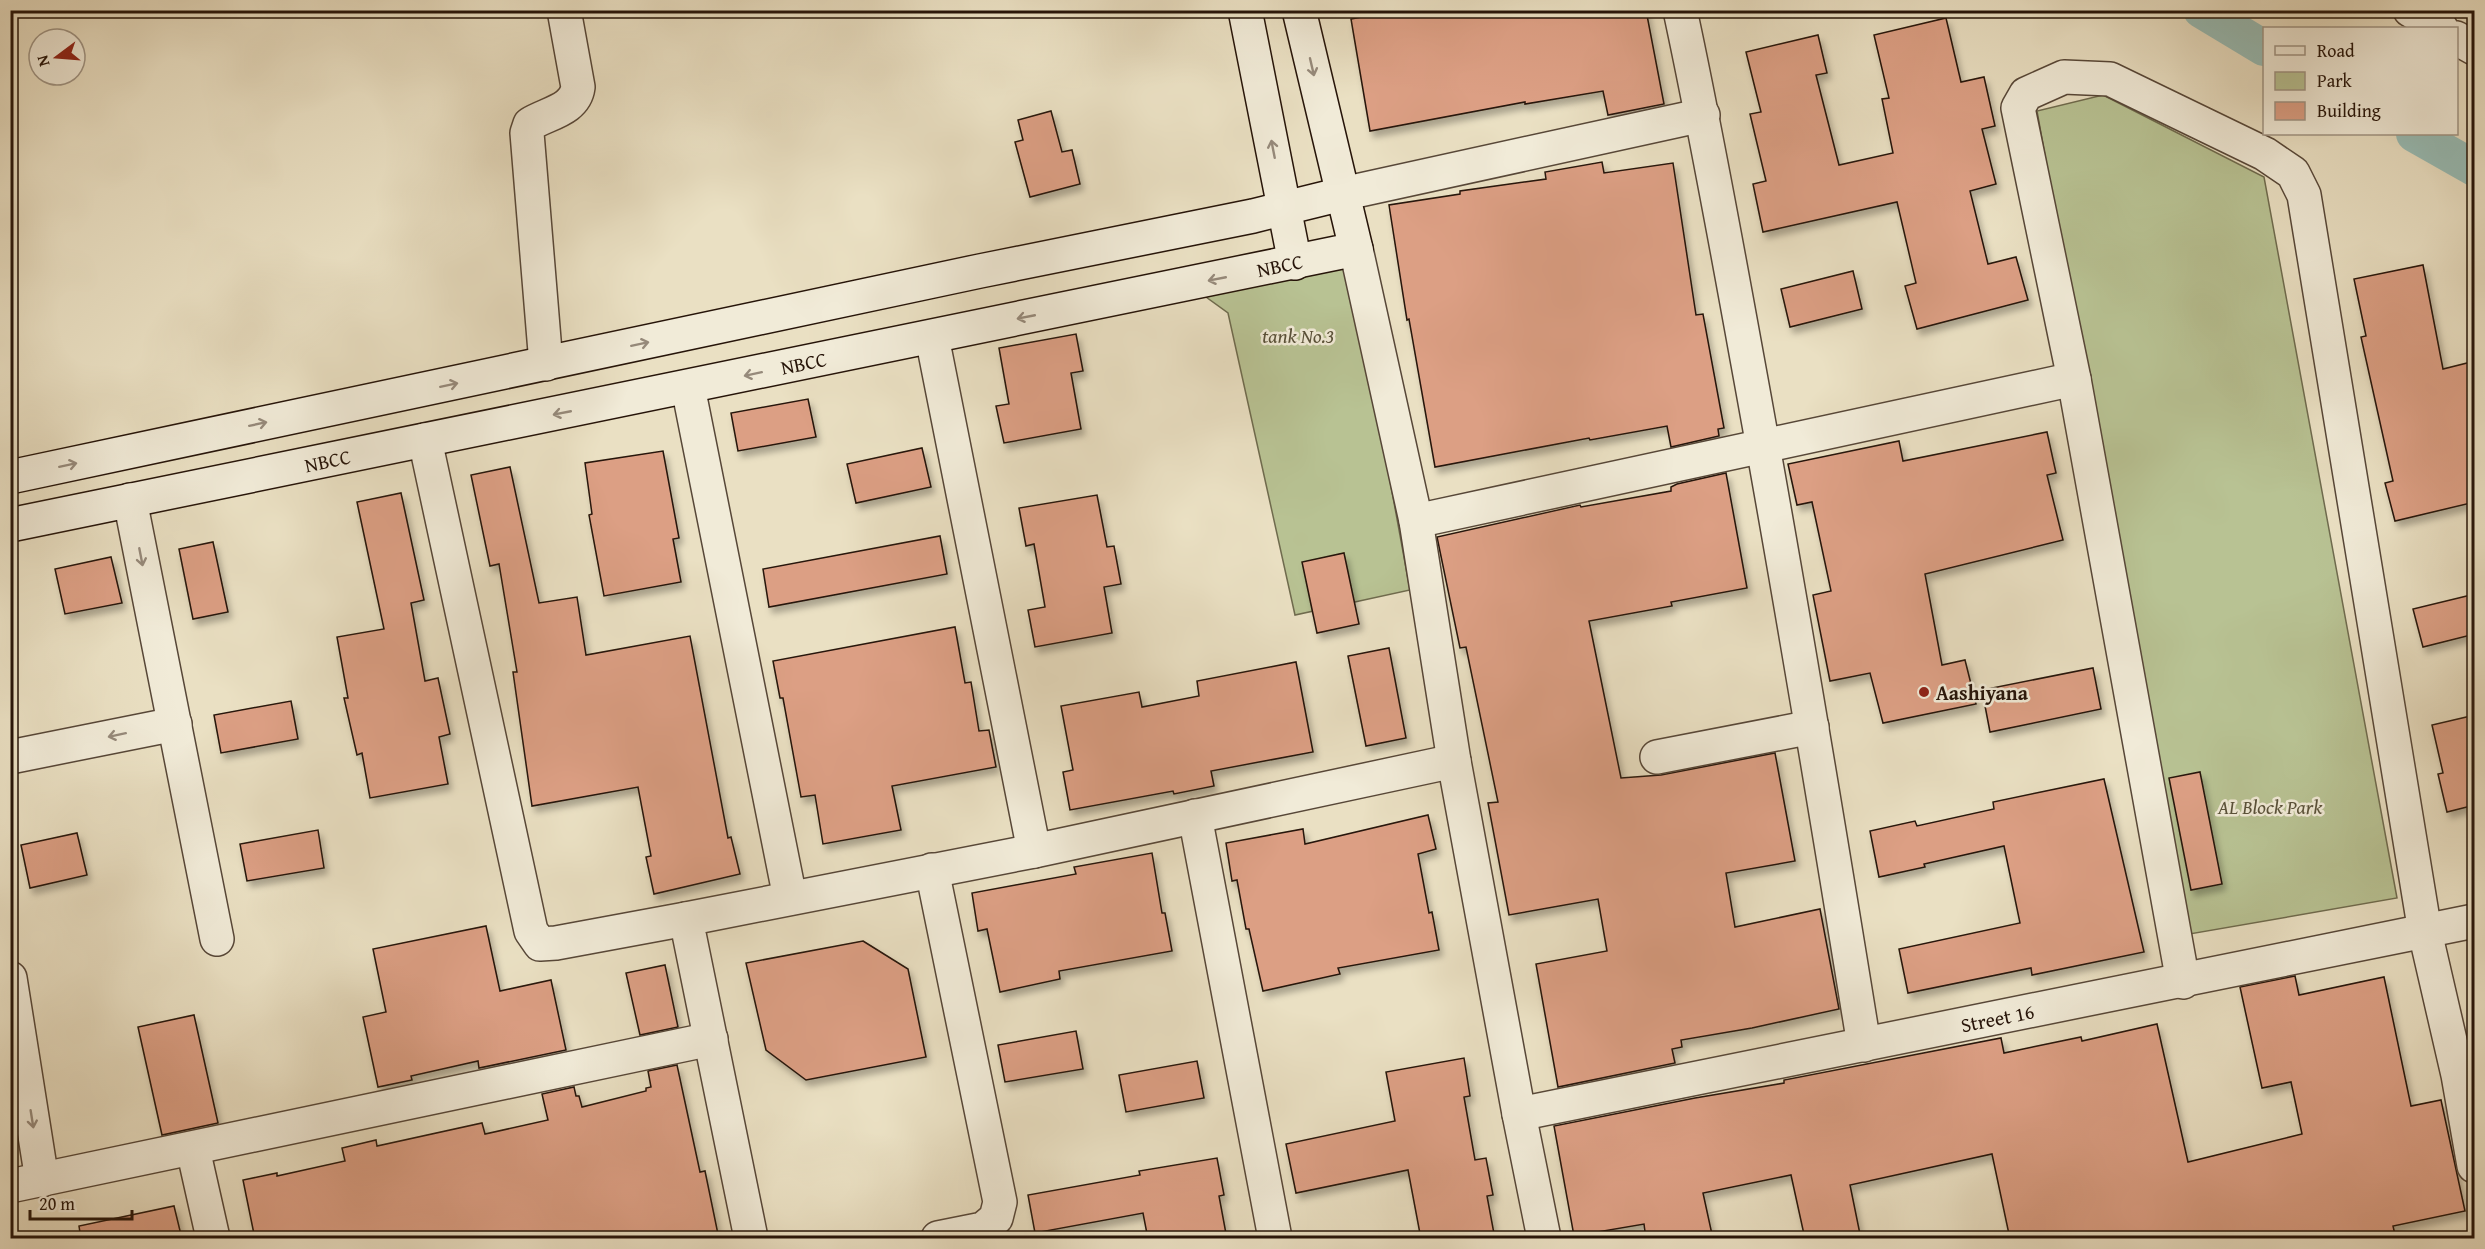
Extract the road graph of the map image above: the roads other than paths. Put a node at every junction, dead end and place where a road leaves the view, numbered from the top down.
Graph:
1 (564, 10) edge
2 (1245, 10) edge
3 (1299, 10) edge
4 (1680, 10) edge
5 (2410, 10) edge
6 (2439, 27) edge
7 (2458, 39) edge
8 (2475, 48) edge
9 (1703, 115) junction
10 (1342, 194) junction
11 (1284, 207) junction
12 (1356, 249) junction
13 (1295, 263) junction
14 (932, 337) junction
15 (546, 364) junction
16 (2074, 378) junction
17 (688, 387) junction
18 (425, 440) junction
19 (1763, 446) junction
20 (10, 477) edge
21 (130, 500) junction
22 (1416, 521) junction
23 (10, 525) edge
24 (175, 724) junction
25 (1812, 727) junction
26 (10, 757) edge
27 (1657, 757) dead end
28 (1454, 761) junction
29 (1195, 816) junction
30 (1034, 851) junction
31 (932, 870) junction
32 (790, 898) junction
33 (686, 919) junction
34 (2475, 921) edge
35 (2425, 932) junction
36 (217, 939) dead end
37 (10, 978) edge
38 (2183, 982) junction
39 (711, 1039) junction
40 (1864, 1045) junction
41 (1519, 1114) junction
42 (193, 1149) junction
43 (2475, 1166) edge
44 (42, 1180) junction
45 (10, 1186) edge
46 (213, 1239) edge
47 (751, 1239) edge
48 (938, 1239) edge
49 (1275, 1239) edge
50 (1545, 1239) edge

1 - 15 street
11 -> 2 street
3 -> 10 street
4 - 9 street
5 - 6 street
7 - 8 street
9 - 10 street
9 - 19 street
10 - 11 street
10 - 12 street
11 - 13 street
15 -> 11 street
12 - 13 street, NBCC
12 - 22 street
13 -> 14 street, NBCC
14 -> 17 street, NBCC
14 - 30 street
20 -> 15 street
16 - 19 street
16 - 35 street
16 - 38 street
17 -> 18 street, NBCC
17 - 32 street
18 - 21 street, NBCC
18 - 33 street
19 - 22 street
19 - 25 street
21 - 23 street, NBCC
21 -> 24 street
22 - 28 street
24 -> 26 street
24 - 36 street
25 - 27 street
25 - 40 street
28 - 29 street
28 - 41 street
29 - 30 street
29 - 49 street
30 - 31 street
31 - 32 street
31 - 48 street
32 - 33 street
33 - 39 street
34 - 35 street, Street 16
35 - 38 street, Street 16
35 - 43 street
37 -> 44 street
38 - 40 street, Street 16
39 - 42 street
39 - 47 street
40 - 41 street, Street 16
41 - 50 street
42 - 44 street
42 - 46 street
44 - 45 street

